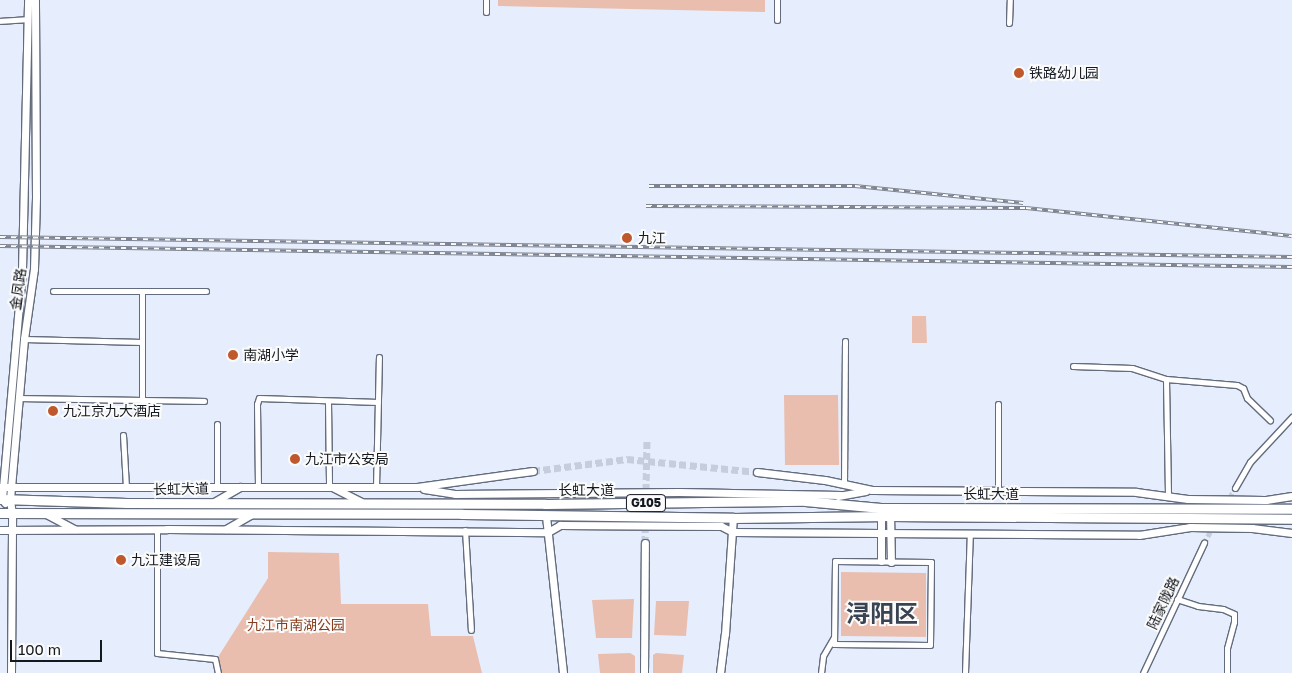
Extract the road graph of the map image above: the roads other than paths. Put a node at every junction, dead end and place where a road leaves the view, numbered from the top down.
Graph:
1 (28, 0) edge
2 (35, 0) edge
3 (486, 0) edge
4 (777, 0) edge
5 (1010, 0) edge
6 (486, 12) dead end
7 (28, 19) junction
8 (777, 20) dead end
9 (0, 21) edge
10 (1009, 23) dead end
11 (52, 291) dead end
12 (142, 291) junction
13 (206, 291) dead end
14 (24, 339) junction
15 (845, 341) dead end
16 (142, 342) junction
17 (379, 357) dead end
18 (1073, 366) dead end
19 (1166, 379) junction
20 (19, 398) junction
21 (142, 400) junction
22 (204, 401) dead end
23 (328, 401) junction
24 (378, 402) junction
25 (998, 404) dead end
26 (1292, 417) edge
27 (1270, 420) dead end
28 (217, 424) dead end
29 (123, 435) dead end
30 (533, 471) tunnel mouth
31 (757, 472) tunnel mouth
32 (844, 484) junction
33 (11, 486) junction
34 (2, 487) edge
35 (126, 487) junction
36 (217, 487) junction
37 (240, 487) junction
38 (258, 487) junction
39 (331, 487) junction
40 (376, 487) junction
41 (417, 487) junction
42 (1235, 488) tunnel mouth
43 (872, 490) junction
44 (998, 491) junction
45 (840, 495) junction
46 (1168, 496) junction
47 (1292, 496) edge
48 (4, 499) edge
49 (805, 501) junction
50 (214, 502) junction
51 (360, 502) junction
52 (1292, 508) edge
53 (886, 512) junction
54 (0, 513) edge
55 (12, 514) junction
56 (46, 514) junction
57 (252, 514) junction
58 (546, 516) junction
59 (733, 518) junction
60 (1292, 518) edge
61 (157, 529) junction
62 (0, 530) edge
63 (12, 530) junction
64 (77, 530) junction
65 (225, 530) junction
66 (465, 530) junction
67 (548, 532) junction
68 (733, 532) junction
69 (881, 533) junction
70 (891, 533) junction
71 (970, 533) junction
72 (1292, 533) edge
73 (645, 543) tunnel mouth
74 (1204, 543) tunnel mouth
75 (881, 561) junction
76 (891, 562) junction
77 (1177, 600) junction
78 (471, 630) dead end
79 (834, 637) junction
80 (12, 673) edge
81 (218, 673) edge
82 (563, 673) edge
83 (644, 673) edge
84 (720, 673) edge
85 (821, 673) edge
86 (965, 673) edge
87 (1143, 673) edge
88 (1228, 673) edge

1 - 7 street, 金凤路
2 - 14 street, 金凤路
3 - 6 street
4 - 8 street
5 - 10 street
7 - 9 street
7 - 34 street, 金凤路
11 - 12 street
12 - 13 street
12 - 16 street
14 - 16 street
14 - 20 street, 金凤路
15 - 32 street
16 - 21 street
17 - 24 street
18 - 19 street
19 - 27 street
19 - 46 street
20 - 21 street
20 - 33 street, 金凤路
21 - 22 street
23 - 24 street
23 - 38 street
23 - 39 street
24 - 40 street
25 - 44 street
26 - 42 street
28 - 36 street
29 - 35 street
30 - 41 street
31 - 32 street
32 - 43 street
33 - 34 street
33 - 35 street
33 - 48 street, 金凤路
34 - 48 street, 金凤路
35 - 36 street
36 - 37 street
37 - 38 street
37 - 50 street
38 - 39 street
39 - 40 street
39 - 51 street
40 - 41 street
41 - 45 street
43 - 44 street
43 - 45 street
44 - 46 street
45 - 49 street
46 - 47 street
48 - 50 highway, 长虹大道 / G105
48 - 55 street, 金凤路
49 - 51 highway, 长虹大道 / G105
49 - 53 highway, 长虹大道 / G105
50 - 51 highway, 长虹大道 / G105
52 - 53 highway, 长虹大道 / G105
53 - 59 highway, 长虹大道 / G105
53 - 60 highway, 长虹大道 / G105
53 - 69 street
53 - 70 street
54 - 55 highway, 长虹大道 / G105
55 - 56 highway, 长虹大道 / G105
55 - 63 street, 金凤路
56 - 57 highway, 长虹大道 / G105
56 - 64 street
57 - 58 highway, 长虹大道 / G105
57 - 65 street
58 - 59 highway, 长虹大道 / G105
58 - 67 street
59 - 68 street
61 - 64 street
61 - 65 street
61 - 81 street
62 - 63 street
63 - 64 street
63 - 80 street, 金凤路
65 - 66 street
66 - 67 street
66 - 78 street
67 - 68 street
67 - 82 street
68 - 69 street
68 - 84 street
69 - 70 street
69 - 75 street
70 - 71 street
70 - 76 street
71 - 72 street
71 - 86 street
73 - 83 street
74 - 77 street, 陆家陇路
75 - 76 street
75 - 79 street
76 - 79 street
77 - 87 street, 陆家陇路
77 - 88 street
79 - 85 street

